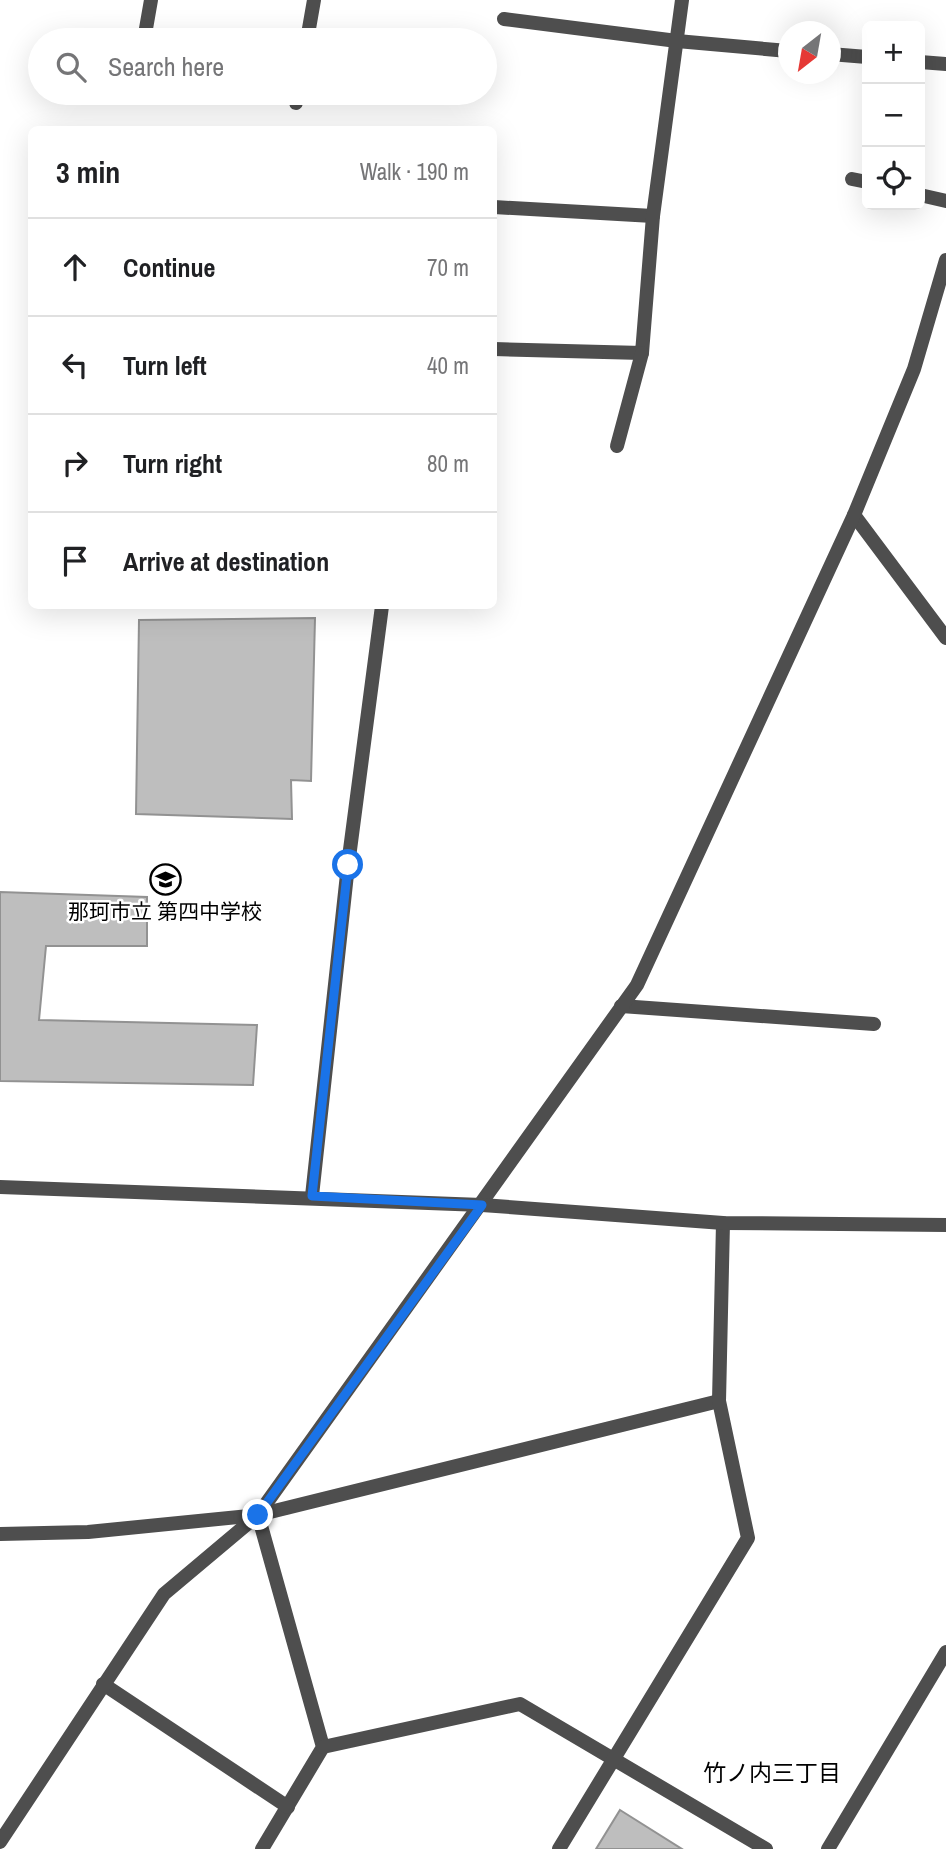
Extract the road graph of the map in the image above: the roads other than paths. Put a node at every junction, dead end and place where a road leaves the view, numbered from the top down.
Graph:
1 (151, 0) edge
2 (314, 0) edge
3 (682, 0) edge
4 (504, 19) dead end
5 (147, 28) edge
6 (309, 28) edge
7 (677, 41) junction
8 (778, 50) edge
9 (841, 55) edge
10 (862, 57) edge
11 (925, 62) edge
12 (946, 64) edge
13 (852, 179) dead end
14 (862, 181) edge
15 (925, 196) edge
16 (946, 201) edge
17 (497, 207) edge
18 (653, 216) junction
19 (946, 260) edge
20 (940, 306) edge
21 (497, 349) edge
22 (642, 353) junction
23 (617, 446) dead end
24 (854, 515) junction
25 (382, 609) edge
26 (946, 638) edge
27 (621, 1006) junction
28 (874, 1024) dead end
29 (0, 1187) edge
30 (312, 1196) junction
31 (482, 1205) junction
32 (723, 1223) junction
33 (946, 1225) edge
34 (719, 1401) junction
35 (258, 1515) junction
36 (0, 1534) edge
37 (946, 1652) edge
38 (103, 1684) junction
39 (323, 1747) junction
40 (613, 1756) junction
41 (288, 1807) junction
42 (0, 1842) edge
43 (262, 1849) edge
44 (559, 1849) edge
45 (766, 1849) edge
46 (828, 1849) edge

1 - 5 street
2 - 6 street
3 - 7 street
4 - 7 street
7 - 8 street
7 - 18 street
9 - 10 street
11 - 12 street
13 - 14 street
15 - 16 street
17 - 18 street
18 - 22 street
19 - 20 street
20 - 24 street
21 - 22 street
22 - 23 street
24 - 26 street
24 - 27 street
25 - 30 street
27 - 28 street
27 - 31 street
29 - 30 street
30 - 31 street
31 - 32 street
31 - 35 street
32 - 33 street
32 - 34 street
34 - 35 street
34 - 40 street
35 - 36 street
35 - 38 street
35 - 39 street
37 - 46 street
38 - 41 street
38 - 42 street
39 - 40 street
39 - 41 street
40 - 44 street
40 - 45 street
41 - 43 street

